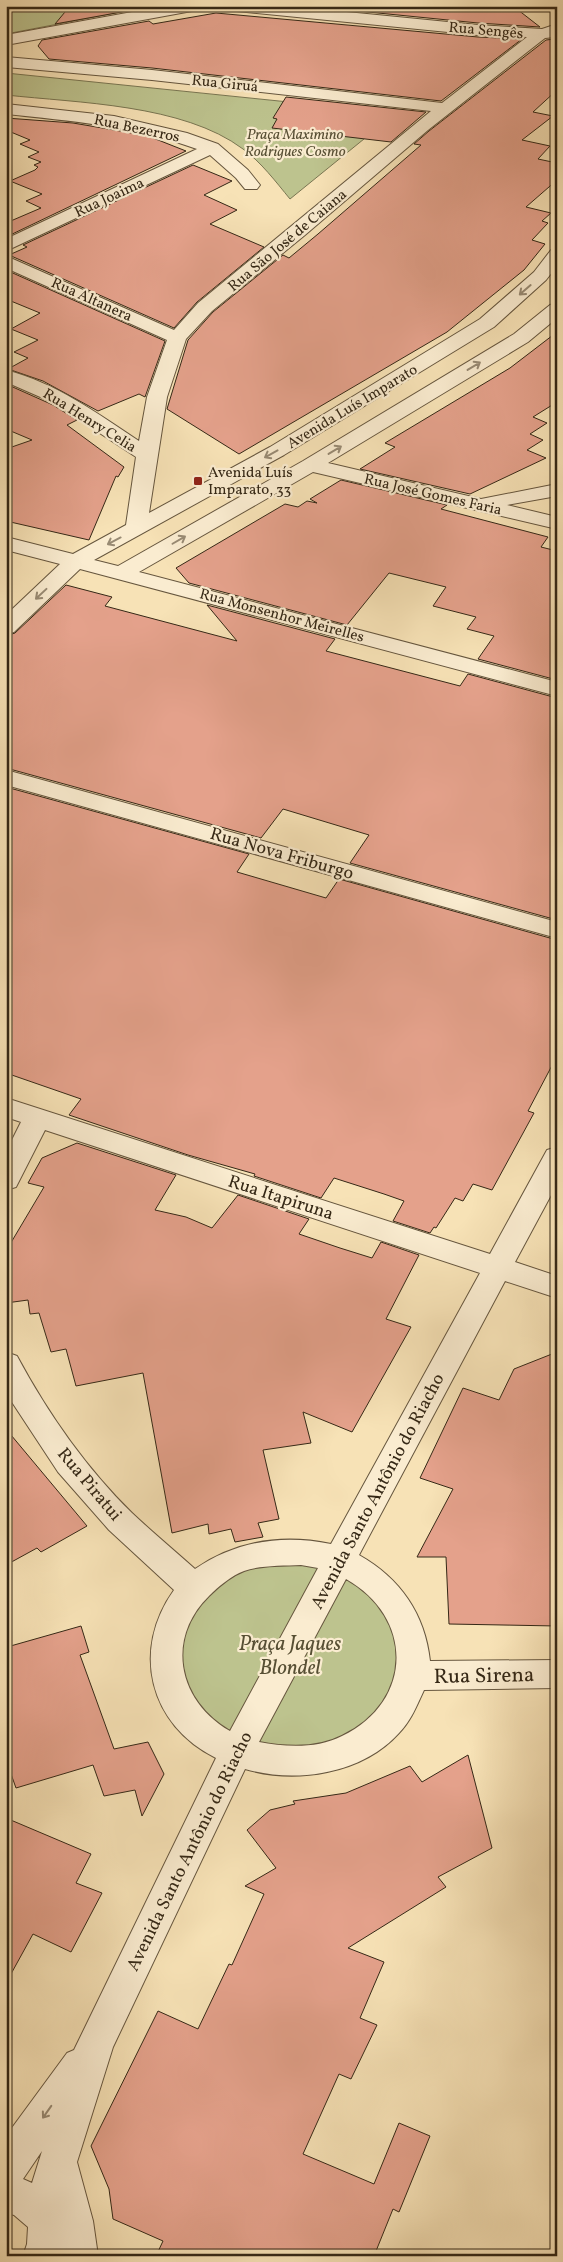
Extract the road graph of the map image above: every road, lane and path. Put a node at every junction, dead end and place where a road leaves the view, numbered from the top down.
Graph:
1 (192, 6) edge
2 (237, 6) edge
3 (167, 8) edge
4 (551, 33) edge
5 (6, 40) edge
6 (6, 62) edge
7 (444, 108) junction
8 (6, 109) edge
9 (212, 148) junction
10 (252, 185) dead end
11 (6, 246) edge
12 (557, 254) edge
13 (6, 261) edge
14 (557, 309) edge
15 (177, 338) junction
16 (6, 376) edge
17 (146, 455) junction
18 (310, 465) junction
19 (557, 490) edge
20 (477, 504) junction
21 (557, 523) edge
22 (136, 529) junction
23 (6, 543) edge
24 (76, 561) junction
25 (121, 572) junction
26 (6, 627) edge
27 (557, 689) edge
28 (6, 777) edge
29 (557, 930) edge
30 (6, 1108) edge
31 (37, 1118) junction
32 (557, 1156) edge
33 (6, 1180) edge
34 (496, 1267) junction
35 (557, 1287) edge
36 (6, 1364) edge
37 (340, 1560) junction
38 (194, 1588) junction
39 (557, 1674) edge
40 (411, 1676) junction
41 (236, 1752) junction
42 (96, 2044) junction
43 (58, 2161) junction
44 (6, 2169) edge
45 (6, 2193) edge
46 (59, 2242) edge

1 - 3 street
2 - 4 street, Rua Sengês
3 - 5 street
4 - 7 street, Rua São José de Caiana
6 - 7 street, Rua Giruá
7 - 15 street, Rua São José de Caiana
8 - 9 street, Rua Bezerros
9 - 10 street, Rua Bezerros
9 - 11 street, Rua Joaima
12 -> 22 street, Avenida Luís Imparato
13 - 15 street, Rua Altanera
18 -> 14 street, Avenida Luís Imparato
15 - 17 street, Rua São José de Caiana
16 - 17 street, Rua Henry Celia
17 - 22 street, Rua São José de Caiana
18 - 20 street, Rua José Gomes Faria
25 -> 18 street, Avenida Luís Imparato
19 - 20 street
20 - 21 street, Rua José Gomes Faria
22 -> 24 street, Avenida Luís Imparato
23 - 24 street, Rua Monsenhor Meirelles
24 - 25 street, Rua Monsenhor Meirelles
24 -> 26 street, Avenida Luís Imparato
25 - 27 street, Rua Monsenhor Meirelles
28 - 29 street, Rua Nova Friburgo
30 - 31 street, Rua Itapiruna
31 - 33 street
31 - 34 street, Rua Itapiruna
32 - 34 street, Avenida Santo Antônio do Riacho
34 - 35 street, Rua Itapiruna
34 - 37 street, Avenida Santo Antônio do Riacho
36 - 38 street, Rua Piratui
37 - 38 street
37 - 40 street
37 - 41 street, Avenida Santo Antônio do Riacho
38 - 41 street
39 - 40 street, Rua Sirena
40 - 41 street
41 - 42 street, Avenida Santo Antônio do Riacho
42 - 43 street, Avenida Santo Antônio do Riacho
42 -> 44 street, Avenida Santo Antônio do Riacho
43 - 46 street, Avenida Santo Antônio do Riacho
43 - 46 street
45 - 46 street

